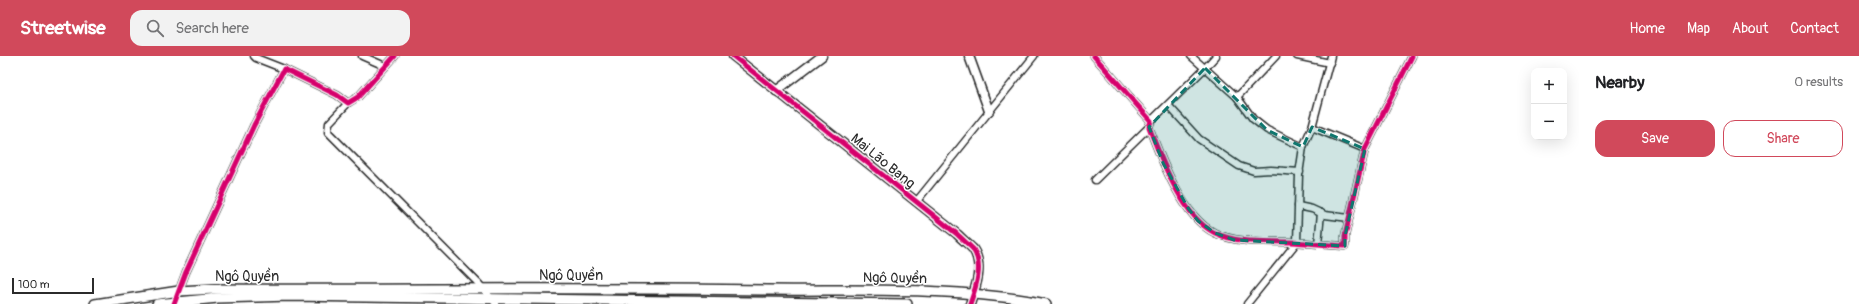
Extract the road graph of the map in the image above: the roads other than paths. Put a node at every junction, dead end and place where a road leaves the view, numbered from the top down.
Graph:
1 (254, 56) edge
2 (270, 56) edge
3 (362, 56) edge
4 (396, 56) edge
5 (733, 56) edge
6 (822, 56) edge
7 (970, 56) edge
8 (1034, 56) edge
9 (1094, 56) edge
10 (1191, 56) edge
11 (1216, 56) edge
12 (1276, 56) edge
13 (1297, 56) edge
14 (1412, 56) edge
15 (1330, 59) edge
16 (267, 63) junction
17 (385, 66) junction
18 (1205, 68) junction
19 (284, 69) junction
20 (776, 91) junction
21 (1237, 98) junction
22 (348, 103) junction
23 (1168, 105) junction
24 (989, 110) junction
25 (1150, 124) junction
26 (1312, 126) junction
27 (1303, 147) junction
28 (1365, 150) junction
29 (1300, 172) junction
30 (1095, 180) dead end
31 (916, 202) junction
32 (1298, 206) junction
33 (1321, 213) junction
34 (1349, 218) junction
35 (1297, 242) junction
36 (1318, 244) junction
37 (484, 289) junction
38 (731, 289) junction
39 (179, 291) junction
40 (974, 293) junction
41 (220, 301) edge
42 (494, 301) edge
43 (727, 302) edge
44 (175, 303) edge
45 (95, 304) edge
46 (157, 304) edge
47 (907, 304) edge
48 (970, 304) edge
49 (1044, 304) edge
50 (1247, 304) edge

1 - 16 street
2 - 16 street
3 - 17 street
4 - 17 street
5 - 20 street, Mai Lão Bạng
6 - 20 street
7 - 24 street
8 - 24 street
9 - 25 street
10 - 18 street
11 - 18 street
12 - 21 street
13 - 15 street
14 - 28 street
15 - 26 street
16 - 19 street
17 - 22 street
18 - 21 street
18 - 23 street
19 - 22 street
19 - 39 street
20 - 31 street, Mai Lão Bạng
21 - 27 street
22 - 37 street
23 - 25 street
23 - 29 street
24 - 31 street
25 - 30 street
25 - 35 street
26 - 27 street
26 - 28 street
27 - 29 street
28 - 34 street
29 - 32 street
31 - 40 street, Mai Lão Bạng
32 - 33 street
32 - 35 street
33 - 34 street
33 - 36 street
34 - 36 street
35 - 36 street
35 - 50 street
37 - 38 main road, Ngô Quyền
37 - 39 main road, Ngô Quyền
37 - 42 street
38 - 40 main road, Ngô Quyền
38 - 43 street
39 - 44 street
39 - 45 main road, Ngô Quyền
40 - 48 street, Mai Lão Bạng
40 - 49 main road, Ngô Quyền
41 - 42 main road, Ngô Quyền
41 - 44 main road, Ngô Quyền
42 - 43 main road, Ngô Quyền
43 - 47 main road, Ngô Quyền
44 - 46 main road, Ngô Quyền

